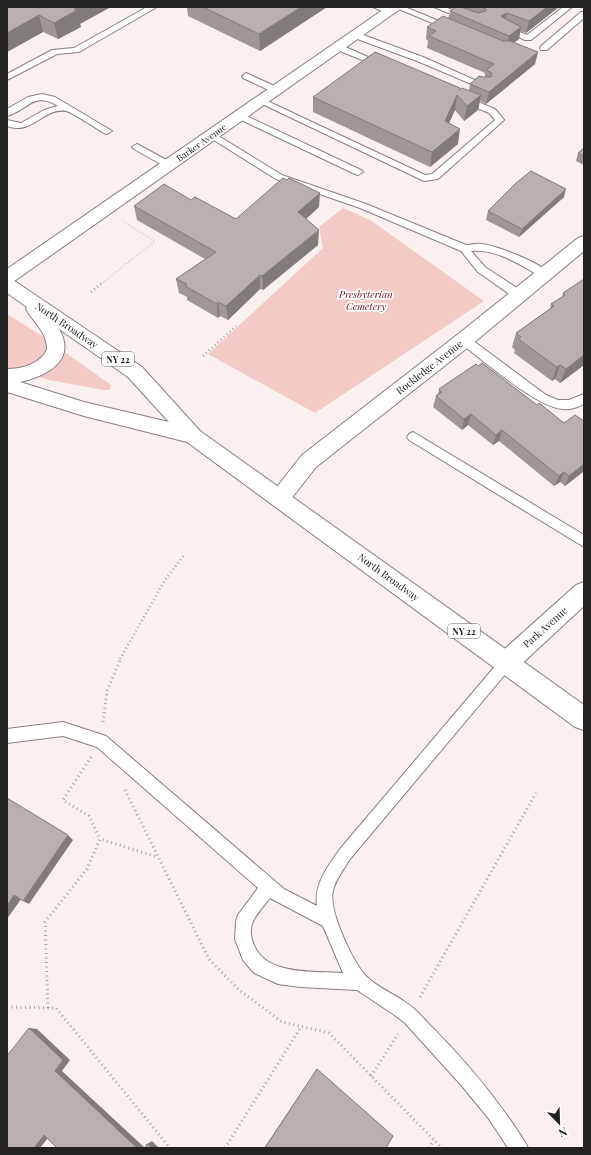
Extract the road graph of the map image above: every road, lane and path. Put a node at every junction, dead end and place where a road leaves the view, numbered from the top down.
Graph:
1 (153, 7) edge
2 (438, 7) edge
3 (568, 7) edge
4 (390, 8) edge
5 (584, 14) edge
6 (472, 20) edge
7 (504, 28) edge
8 (460, 32) edge
9 (355, 35) junction
10 (338, 47) junction
11 (544, 48) dead end
12 (390, 69) edge
13 (246, 76) dead end
14 (7, 77) edge
15 (484, 86) edge
16 (276, 90) junction
17 (455, 96) edge
18 (260, 101) junction
19 (66, 108) junction
20 (7, 113) edge
21 (240, 116) junction
22 (7, 123) edge
23 (106, 130) dead end
24 (212, 135) junction
25 (137, 147) dead end
26 (169, 165) junction
27 (358, 172) dead end
28 (103, 210) junction
29 (584, 242) edge
30 (465, 249) junction
31 (544, 274) junction
32 (7, 278) edge
33 (7, 284) edge
34 (91, 292) dead end
35 (519, 295) junction
36 (29, 299) junction
37 (236, 326) dead end
38 (464, 340) junction
39 (203, 356) dead end
40 (7, 376) edge
41 (7, 384) edge
42 (584, 398) edge
43 (193, 436) junction
44 (413, 437) dead end
45 (280, 498) junction
46 (584, 542) edge
47 (184, 555) dead end
48 (584, 592) edge
49 (507, 662) junction
50 (584, 719) edge
51 (7, 736) edge
52 (101, 742) junction
53 (536, 793) dead end
54 (100, 838) junction
55 (157, 856) dead end
56 (268, 887) junction
57 (330, 920) junction
58 (360, 982) junction
59 (7, 1008) edge
60 (48, 1008) junction
61 (409, 1016) junction
62 (301, 1027) dead end
63 (372, 1076) dead end
64 (434, 1139) dead end
65 (170, 1148) edge
66 (225, 1148) edge
67 (429, 1148) edge
68 (519, 1148) edge

1 - 14 lane
2 - 6 lane
3 - 7 lane
4 - 8 lane
4 - 9 street, Barker Avenue
5 - 11 lane
9 - 10 street, Barker Avenue
9 - 15 lane
10 - 12 lane
10 - 16 street, Barker Avenue
13 - 16 lane
16 - 18 street, Barker Avenue
17 - 18 lane
18 - 21 street, Barker Avenue
19 - 20 lane
19 - 22 lane
19 - 23 lane
21 - 24 street, Barker Avenue
21 - 27 lane
24 - 26 street, Barker Avenue
24 - 30 lane
25 - 26 lane
26 - 28 street, Barker Avenue
28 - 32 street, Barker Avenue
28 - 34 path
29 - 31 street, Rockledge Avenue
30 - 31 lane
30 - 35 lane
31 - 35 street, Rockledge Avenue
33 - 36 street, North Broadway / NY 22
35 - 38 street, Rockledge Avenue
36 - 40 street
36 - 43 street, North Broadway / NY 22
37 - 39 path
38 - 42 lane
38 - 45 street, Rockledge Avenue
41 - 43 street, North Broadway / NY 22
43 - 45 street, North Broadway / NY 22
44 - 46 lane
45 - 49 street, North Broadway / NY 22
47 - 52 path
48 - 49 street, Park Avenue
49 - 50 street, North Broadway / NY 22
49 - 57 lane
51 - 52 lane
52 - 54 path
52 - 56 lane
53 - 61 path
54 - 55 path
54 - 60 path
56 - 57 lane
56 - 58 lane
57 - 58 lane
58 - 61 lane
59 - 60 path
60 - 65 path
61 - 63 path
61 - 68 lane
62 - 66 path
64 - 67 path

